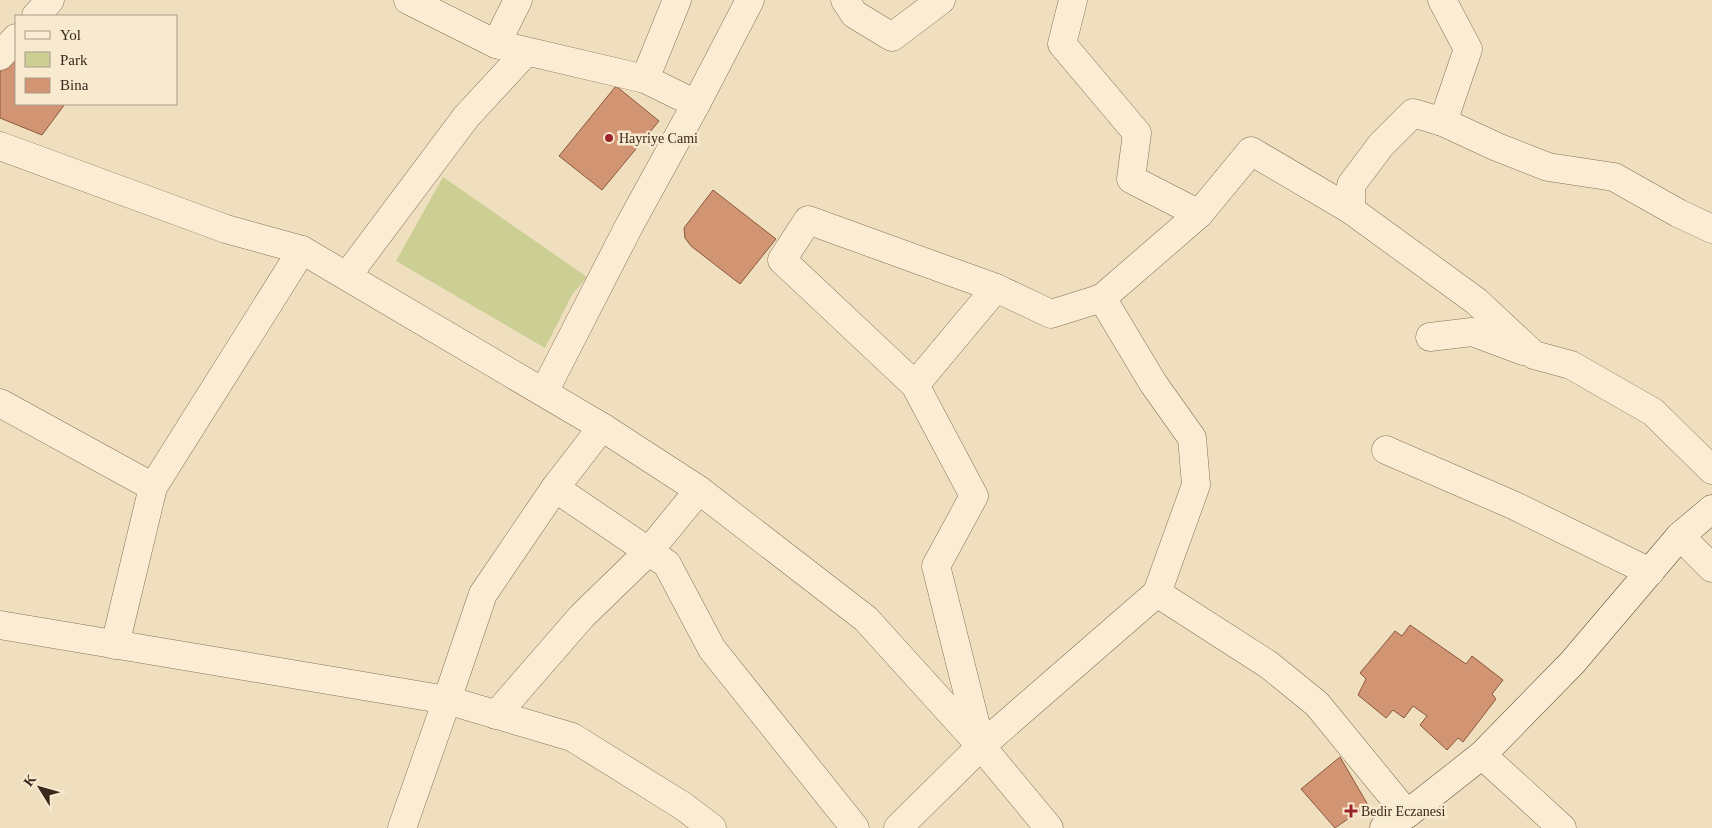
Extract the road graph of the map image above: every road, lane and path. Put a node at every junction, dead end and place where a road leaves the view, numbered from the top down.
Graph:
1 (50, 0) edge
2 (408, 0) edge
3 (518, 0) edge
4 (677, 0) edge
5 (750, 0) edge
6 (845, 0) edge
7 (941, 0) edge
8 (1073, 0) edge
9 (1442, 0) edge
10 (37, 15) edge
11 (15, 39) edge
12 (496, 44) junction
13 (526, 52) junction
14 (0, 56) edge
15 (645, 80) junction
16 (696, 104) junction
17 (1443, 122) junction
18 (0, 146) edge
19 (1351, 210) junction
20 (1199, 214) junction
21 (1712, 229) edge
22 (302, 250) junction
23 (347, 276) junction
24 (996, 288) junction
25 (1102, 298) junction
26 (1430, 337) dead end
27 (1534, 356) junction
28 (915, 385) junction
29 (544, 392) junction
30 (0, 403) edge
31 (602, 427) junction
32 (1386, 450) dead end
33 (1712, 470) edge
34 (153, 486) junction
35 (555, 488) junction
36 (700, 490) junction
37 (1712, 509) edge
38 (1680, 536) junction
39 (648, 551) junction
40 (1712, 568) edge
41 (1650, 572) junction
42 (1157, 593) junction
43 (0, 625) edge
44 (115, 645) junction
45 (447, 700) junction
46 (496, 715) junction
47 (981, 746) junction
48 (1482, 755) junction
49 (1407, 814) junction
50 (402, 828) edge
51 (712, 828) edge
52 (855, 828) edge
53 (898, 828) edge
54 (1049, 828) edge
55 (1384, 828) edge
56 (1562, 828) edge

1 - 10 street
2 - 12 street
3 - 12 street
4 - 15 street
5 - 16 street
6 - 7 street
8 - 20 street
9 - 17 street
11 - 14 street
12 - 13 street
13 - 15 street
13 - 23 street
15 - 16 street
16 - 29 street
17 - 19 street
17 - 21 street
18 - 22 street
19 - 20 street
19 - 27 street
20 - 25 street
22 - 23 street
22 - 34 street
23 - 29 street
24 - 25 street
24 - 28 street
24 - 28 street
25 - 42 street
26 - 27 street
27 - 33 street
28 - 47 street
29 - 31 street
30 - 34 street
31 - 35 street
31 - 36 street
32 - 41 street
34 - 44 street
35 - 39 street
35 - 45 street
36 - 39 street
36 - 47 street
37 - 38 street
38 - 40 street
38 - 41 street
39 - 46 street
39 - 52 street
41 - 48 street
42 - 47 street
42 - 49 street
43 - 44 street
44 - 45 street
45 - 46 street
45 - 50 street
46 - 51 street
47 - 53 street
47 - 54 street
48 - 49 street
48 - 56 street
49 - 55 street

